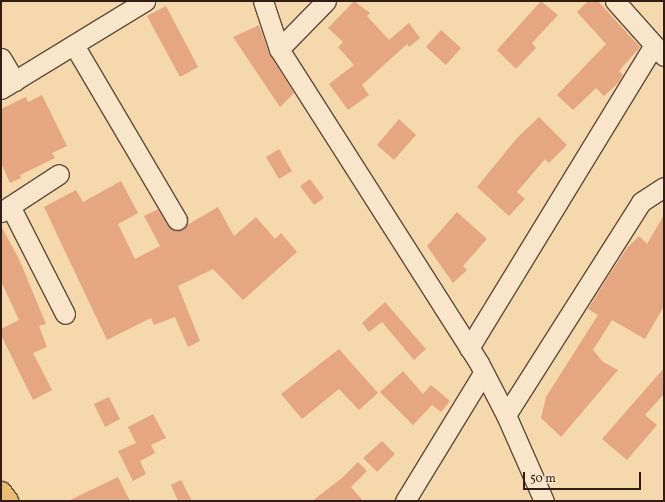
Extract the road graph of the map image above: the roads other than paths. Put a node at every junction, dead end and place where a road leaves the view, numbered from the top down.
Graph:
1 (145, 1) edge
2 (263, 1) edge
3 (326, 1) edge
4 (615, 1) edge
5 (74, 45) junction
6 (279, 49) junction
7 (659, 50) edge
8 (1, 58) edge
9 (8, 85) edge
10 (59, 174) dead end
11 (664, 187) edge
12 (6, 209) edge
13 (177, 220) dead end
14 (65, 314) dead end
15 (469, 348) junction
16 (483, 373) junction
17 (506, 415) junction
18 (1, 493) edge
19 (6, 501) edge
20 (405, 501) edge
21 (544, 501) edge

1 - 5 street
2 - 6 street
3 - 6 street
4 - 7 street
5 - 9 street
5 - 13 street
6 - 15 street
7 - 15 street
8 - 9 street
10 - 12 street
11 - 17 street
12 - 14 street
15 - 16 street
16 - 17 street
16 - 20 street
17 - 21 street
18 - 19 main road

